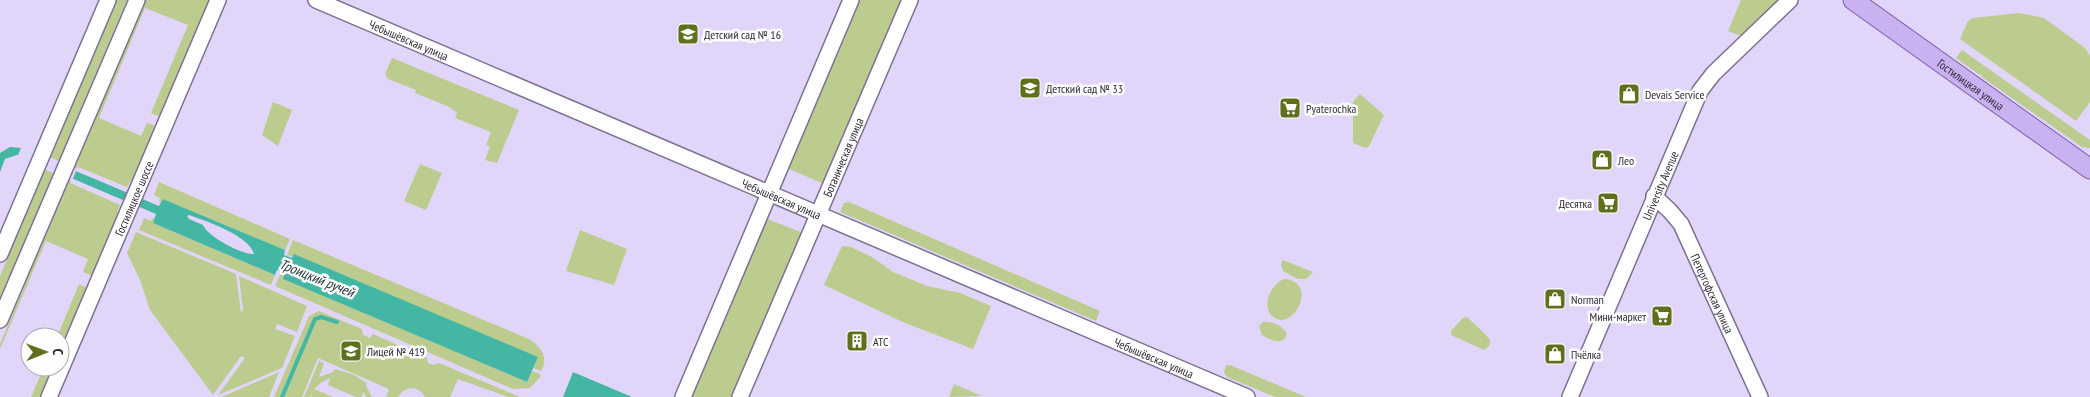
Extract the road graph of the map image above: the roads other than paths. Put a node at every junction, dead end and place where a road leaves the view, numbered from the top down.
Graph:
1 (108, 0) edge
2 (136, 0) edge
3 (218, 0) edge
4 (316, 0) edge
5 (851, 0) edge
6 (910, 0) edge
7 (1790, 0) edge
8 (1853, 0) edge
9 (2090, 170) edge
10 (769, 193) junction
11 (1654, 196) junction
12 (818, 214) junction
13 (0, 254) edge
14 (0, 320) edge
15 (49, 397) edge
16 (683, 397) edge
17 (740, 397) edge
18 (1248, 397) edge
19 (1570, 397) edge
20 (1760, 397) edge

1 - 13 street
2 - 14 street
3 - 15 street, Гостилицкое шоссе
4 - 10 street, Чебышёвская улица
5 - 10 street
6 - 12 street, Ботаническая улица
7 - 11 street, University Avenue
8 - 9 main road, Гостилицкая улица
10 - 12 street, Чебышёвская улица
10 - 16 street
11 - 19 street, University Avenue
11 - 20 street, Петергофская улица
12 - 17 street, Ботаническая улица
12 - 18 street, Чебышёвская улица

